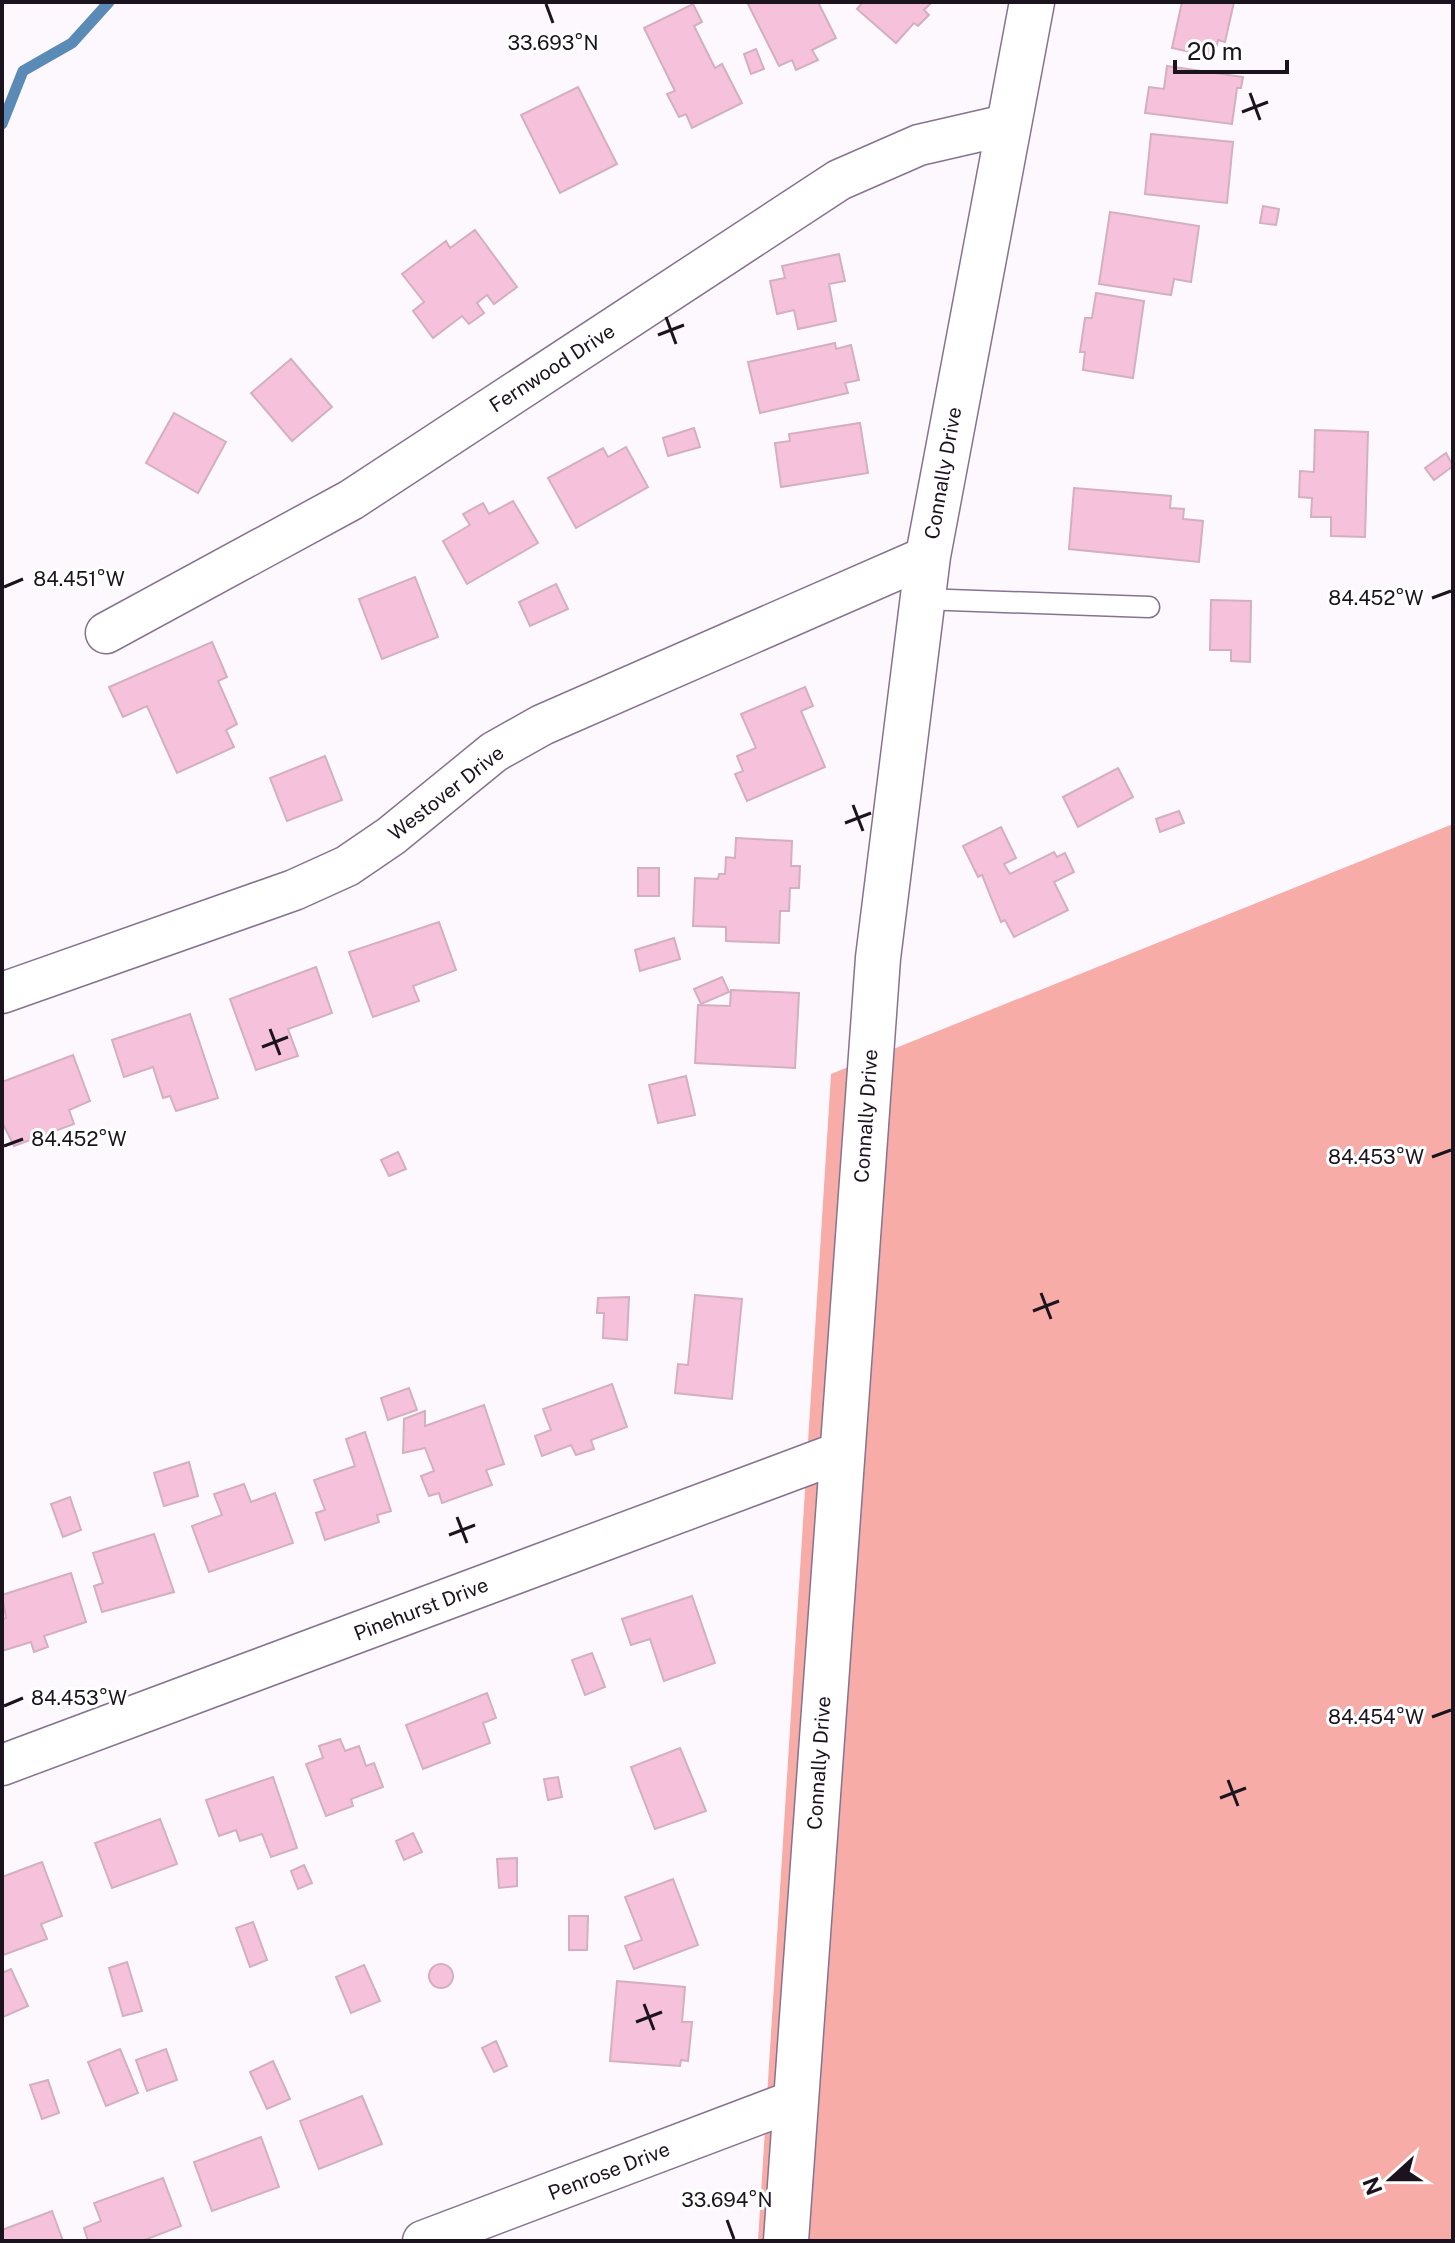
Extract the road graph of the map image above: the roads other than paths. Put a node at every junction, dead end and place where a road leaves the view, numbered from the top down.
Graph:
1 (1032, 2) edge
2 (1006, 125) junction
3 (928, 556) junction
4 (922, 599) junction
5 (1149, 607) dead end
6 (106, 633) dead end
7 (2, 993) edge
8 (841, 1452) junction
9 (2, 1765) edge
10 (796, 2100) junction
11 (423, 2241) edge
12 (786, 2241) edge

1 - 2 street, Connally Drive
2 - 3 street, Connally Drive
2 - 6 street, Fernwood Drive
3 - 4 street, Connally Drive
3 - 7 street, Westover Drive
4 - 5 lane
4 - 8 street, Connally Drive
8 - 9 street, Pinehurst Drive
8 - 10 street, Connally Drive
10 - 11 street, Penrose Drive
10 - 12 street, Connally Drive

